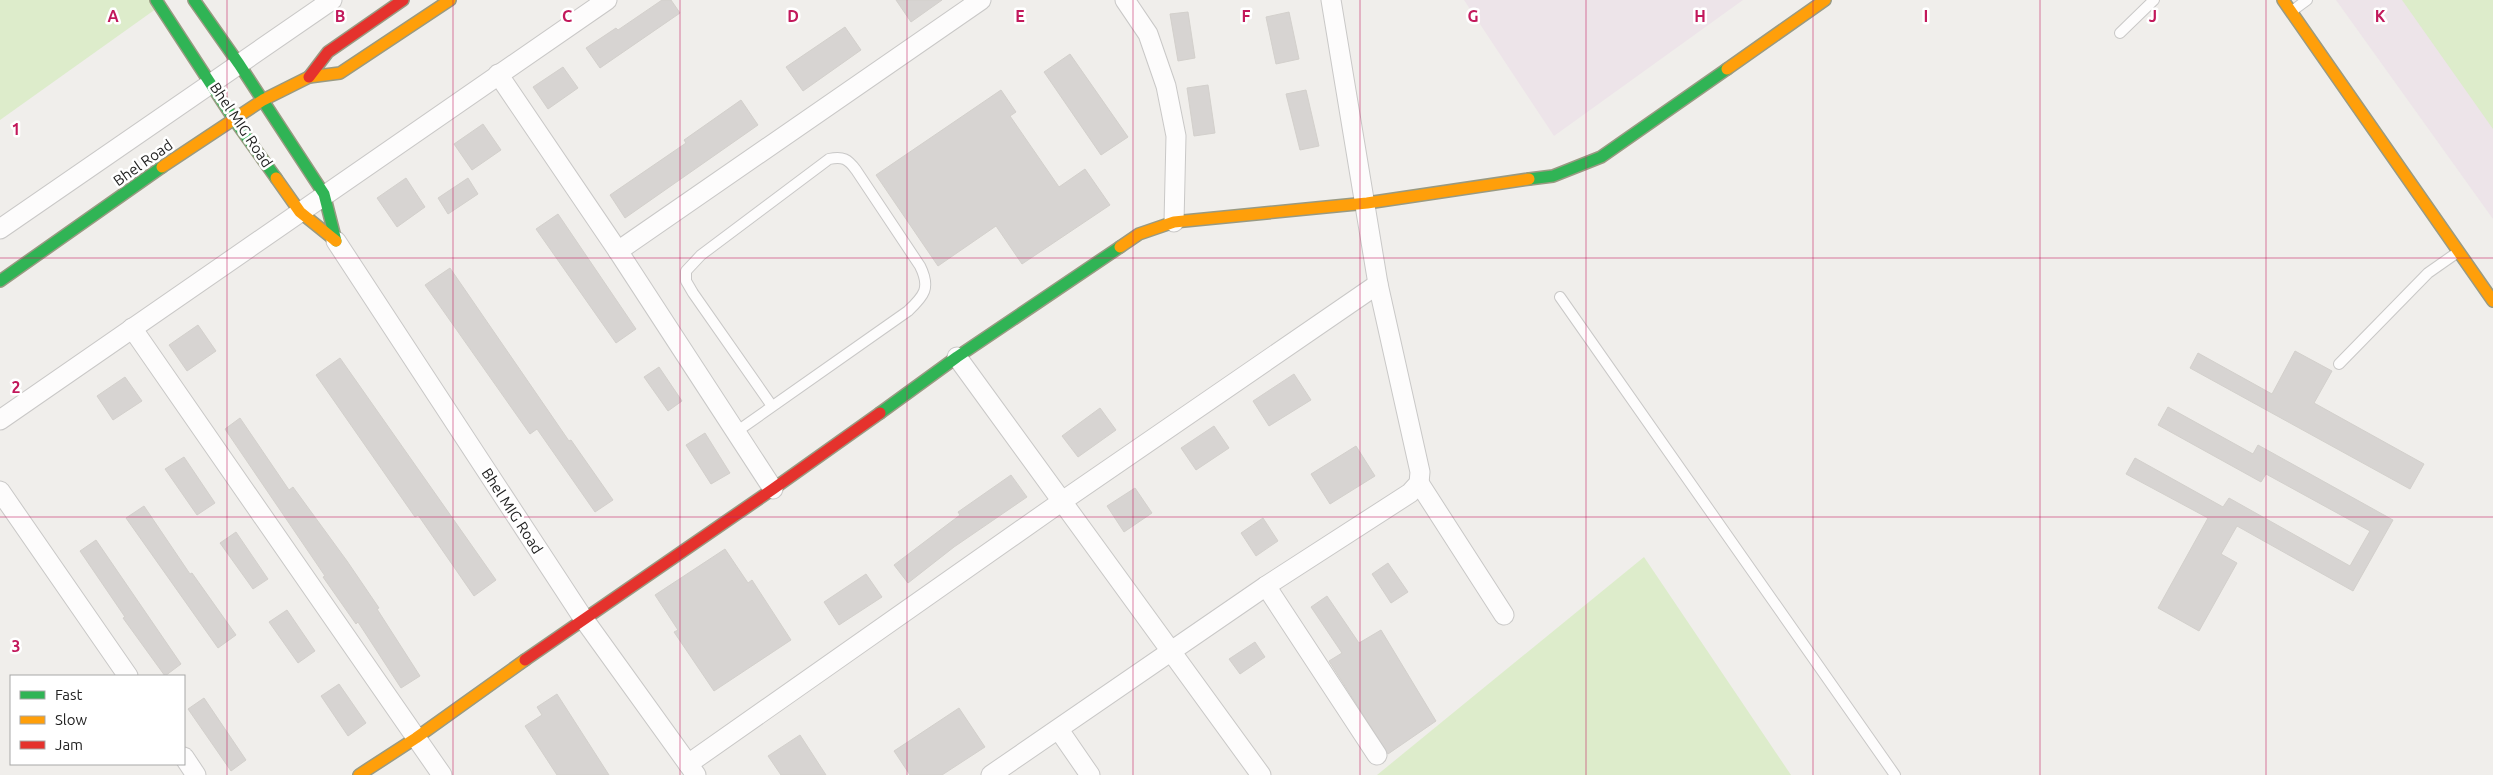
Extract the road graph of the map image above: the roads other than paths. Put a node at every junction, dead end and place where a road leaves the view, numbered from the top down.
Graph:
1 (156, 0) edge
2 (194, 0) edge
3 (332, 0) edge
4 (403, 0) edge
5 (450, 0) edge
6 (607, 0) edge
7 (981, 0) edge
8 (1125, 0) edge
9 (1331, 0) edge
10 (1824, 0) edge
11 (2154, 0) edge
12 (2283, 0) edge
13 (2307, 0) edge
14 (2291, 12) junction
15 (2120, 33) dead end
16 (239, 64) junction
17 (498, 74) junction
18 (309, 77) junction
19 (212, 82) junction
20 (263, 100) junction
21 (233, 118) junction
22 (324, 194) junction
23 (1367, 203) junction
24 (300, 212) junction
25 (1174, 222) junction
26 (0, 229) edge
27 (336, 241) junction
28 (618, 251) junction
29 (2458, 252) junction
30 (0, 281) edge
31 (1378, 284) junction
32 (1560, 297) dead end
33 (2493, 301) edge
34 (132, 328) junction
35 (957, 357) junction
36 (2339, 364) dead end
37 (772, 406) junction
38 (0, 420) edge
39 (736, 432) junction
40 (1419, 483) junction
41 (773, 489) junction
42 (0, 491) edge
43 (1061, 502) junction
44 (1266, 586) junction
45 (1504, 615) dead end
46 (583, 618) junction
47 (1171, 651) junction
48 (127, 675) edge
49 (1058, 730) junction
50 (416, 738) junction
51 (1377, 754) dead end
52 (185, 758) edge
53 (692, 769) edge
54 (196, 775) edge
55 (359, 775) edge
56 (442, 775) edge
57 (991, 775) edge
58 (1090, 775) edge
59 (1261, 775) edge
60 (1895, 775) edge

1 - 19 street, Bhel MIG Road
2 - 16 street, Bhel MIG Road
3 - 16 street
4 - 18 street, Bhel Road
5 - 18 street, Bhel Road
6 - 17 street
7 - 28 street
8 - 25 street
9 - 23 street
10 - 23 street
11 - 15 lane
12 - 14 street
13 - 14 lane
14 - 29 street
16 - 19 street
16 - 20 street, Bhel MIG Road
17 - 22 street
17 - 28 street
18 - 20 street, Bhel Road
19 - 21 street, Bhel MIG Road
19 - 26 street
20 - 21 street, Bhel Road
20 - 22 street, Bhel MIG Road
21 - 24 street, Bhel MIG Road
21 - 30 street, Bhel Road
22 - 24 street
22 - 27 street, Bhel MIG Road
23 - 25 street
23 - 31 street
24 - 27 street, Bhel MIG Road
24 - 34 street
25 - 35 street
27 - 46 street, Bhel MIG Road
28 - 39 street
29 - 33 street
29 - 36 lane
31 - 40 street
31 - 43 street
32 - 60 lane
34 - 38 street
34 - 50 street
35 - 41 street
35 - 43 street
37 - 37 lane
37 - 39 lane
39 - 41 street
40 - 44 street
40 - 45 street
41 - 46 street
42 - 48 street
43 - 47 street
43 - 53 street
44 - 47 street
44 - 51 street
46 - 50 street
46 - 53 street, Bhel MIG Road
47 - 49 street
47 - 59 street
49 - 57 street
49 - 58 street
50 - 55 street
50 - 56 street
52 - 54 street

